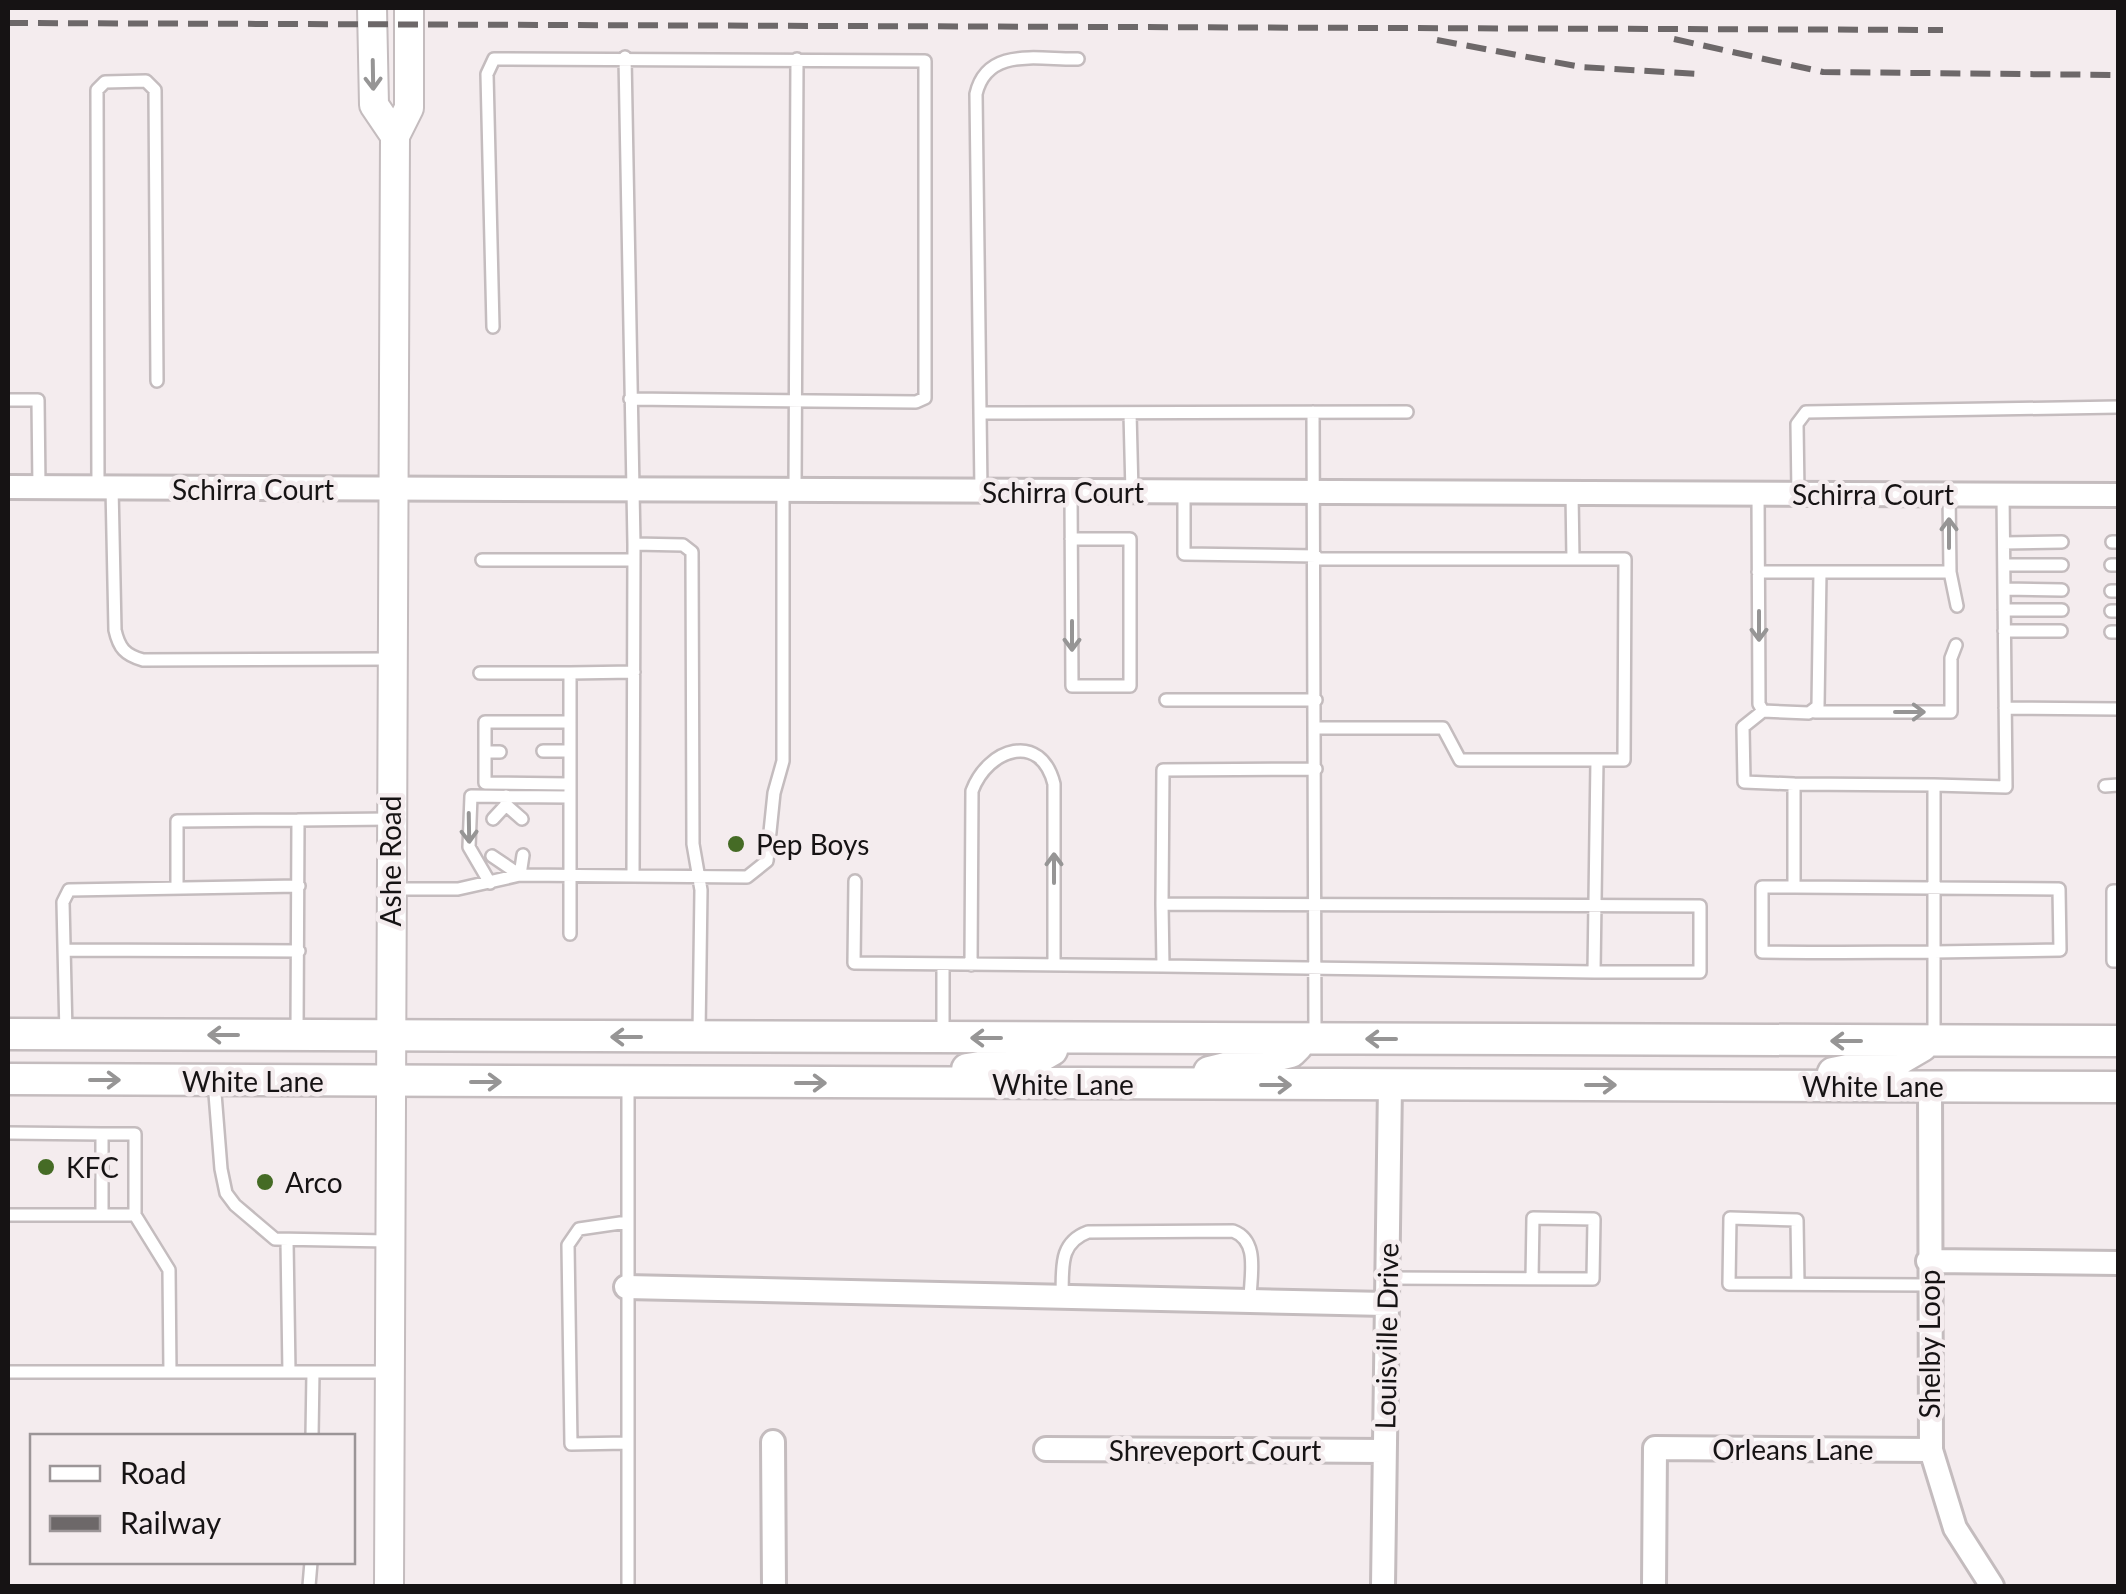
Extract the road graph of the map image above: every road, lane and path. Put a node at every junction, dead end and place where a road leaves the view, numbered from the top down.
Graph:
1 (372, 8) edge
2 (409, 8) edge
3 (625, 57) junction
4 (796, 59) junction
5 (1078, 60) dead end
6 (395, 136) junction
7 (492, 327) dead end
8 (157, 381) dead end
9 (630, 398) junction
10 (8, 400) edge
11 (796, 401) junction
12 (2118, 407) edge
13 (1314, 412) junction
14 (1407, 412) dead end
15 (980, 413) junction
16 (1130, 413) junction
17 (8, 487) edge
18 (39, 487) junction
19 (105, 488) junction
20 (391, 490) junction
21 (630, 490) junction
22 (789, 491) junction
23 (982, 491) junction
24 (1071, 492) junction
25 (1132, 492) junction
26 (1184, 492) junction
27 (1316, 492) junction
28 (1572, 493) junction
29 (1758, 494) junction
30 (1798, 494) junction
31 (1949, 494) junction
32 (2003, 494) junction
33 (2118, 494) edge
34 (1071, 538) junction
35 (2062, 542) dead end
36 (2004, 543) junction
37 (634, 544) junction
38 (1316, 558) junction
39 (482, 560) dead end
40 (634, 560) junction
41 (1572, 560) junction
42 (2004, 565) junction
43 (2062, 565) dead end
44 (1758, 572) junction
45 (1820, 572) junction
46 (1950, 572) junction
47 (2004, 590) junction
48 (2062, 590) dead end
49 (1952, 606) dead end
50 (2004, 610) junction
51 (2062, 610) dead end
52 (2062, 631) dead end
53 (2004, 632) junction
54 (1951, 649) dead end
55 (390, 659) junction
56 (634, 672) junction
57 (570, 673) junction
58 (480, 674) dead end
59 (1166, 700) dead end
60 (1316, 700) junction
61 (2005, 708) junction
62 (2118, 709) edge
63 (1763, 711) junction
64 (1815, 712) junction
65 (570, 722) junction
66 (1316, 728) junction
67 (544, 751) dead end
68 (570, 751) junction
69 (485, 752) junction
70 (500, 752) dead end
71 (1597, 760) junction
72 (1316, 770) junction
73 (1794, 784) junction
74 (1934, 785) junction
75 (569, 791) junction
76 (506, 801) junction
77 (390, 819) junction
78 (499, 819) dead end
79 (522, 819) dead end
80 (298, 820) junction
81 (523, 855) dead end
82 (499, 856) dead end
83 (569, 874) junction
84 (520, 875) junction
85 (633, 875) junction
86 (696, 875) junction
87 (855, 881) dead end
88 (490, 883) junction
89 (299, 886) junction
90 (177, 887) junction
91 (1794, 887) junction
92 (1934, 888) junction
93 (390, 889) junction
94 (2118, 892) edge
95 (1162, 904) junction
96 (1316, 905) junction
97 (1595, 906) junction
98 (570, 934) dead end
99 (64, 950) junction
100 (300, 951) junction
101 (1934, 952) junction
102 (2118, 961) edge
103 (943, 964) junction
104 (971, 964) junction
105 (1054, 965) junction
106 (1163, 966) junction
107 (1316, 968) junction
108 (1594, 972) junction
109 (8, 1034) edge
110 (66, 1034) junction
111 (297, 1036) junction
112 (390, 1036) junction
113 (698, 1037) junction
114 (943, 1038) junction
115 (1056, 1038) junction
116 (1308, 1039) junction
117 (1572, 1040) junction
118 (1931, 1041) junction
119 (2118, 1042) edge
120 (8, 1043) edge
121 (8, 1079) edge
122 (214, 1081) junction
123 (388, 1082) junction
124 (628, 1082) junction
125 (875, 1084) junction
126 (1157, 1084) junction
127 (1390, 1085) junction
128 (1767, 1086) junction
129 (1930, 1086) junction
130 (2118, 1087) edge
131 (8, 1134) edge
132 (102, 1134) junction
133 (102, 1214) junction
134 (8, 1215) edge
135 (136, 1215) junction
136 (627, 1222) junction
137 (287, 1241) junction
138 (388, 1241) junction
139 (2118, 1262) edge
140 (1928, 1273) junction
141 (1387, 1278) junction
142 (1532, 1279) junction
143 (1798, 1284) junction
144 (626, 1287) junction
145 (1062, 1297) junction
146 (1250, 1301) junction
147 (1386, 1304) junction
148 (8, 1372) edge
149 (170, 1372) junction
150 (289, 1372) junction
151 (313, 1372) junction
152 (389, 1372) junction
153 (312, 1434) edge
154 (774, 1442) dead end
155 (628, 1443) junction
156 (1046, 1449) dead end
157 (1931, 1450) junction
158 (1384, 1451) junction
159 (1980, 1582) edge
160 (390, 1586) edge
161 (628, 1586) edge
162 (774, 1586) edge
163 (1383, 1586) edge
164 (1654, 1586) edge

1 -> 6 street, Ashe Road
2 - 6 street, Ashe Road
3 - 4 lane
3 - 7 lane
3 - 9 lane
4 - 11 lane
4 - 11 lane
5 - 15 lane
6 - 20 street, Ashe Road
8 - 19 lane
9 - 11 lane
9 - 21 lane
10 - 18 lane
11 - 22 lane
12 - 30 lane
13 - 14 lane
13 - 16 lane
13 - 27 lane
15 - 16 lane
15 - 23 lane
16 - 25 lane
17 - 18 street, Schirra Court
18 - 19 street, Schirra Court
19 - 20 street, Schirra Court
19 - 55 lane
20 - 21 street, Schirra Court
20 - 55 street, Ashe Road
21 - 22 street, Schirra Court
21 - 37 lane
22 - 23 street, Schirra Court
22 - 86 lane
23 - 24 street, Schirra Court
24 - 25 street, Schirra Court
24 - 34 lane
25 - 26 street, Schirra Court
26 - 27 street, Schirra Court
26 - 38 lane
27 - 28 street, Schirra Court
27 - 38 lane
28 - 29 street, Schirra Court
28 - 41 lane
29 - 30 street, Schirra Court
29 - 44 lane
30 - 31 street, Schirra Court
31 - 32 street, Schirra Court
46 -> 31 lane
32 - 33 street, Schirra Court
32 - 36 lane
34 -> 34 lane
35 - 36 lane
36 - 42 lane
37 - 40 lane
37 - 86 lane
38 - 41 lane
38 - 60 lane
39 - 40 lane
40 - 56 lane
41 - 71 lane
42 - 43 lane
42 - 47 lane
44 - 45 lane
44 -> 63 lane
45 - 46 lane
45 - 64 lane
46 - 49 lane
47 - 48 lane
47 - 50 lane
50 - 51 lane
50 - 53 lane
52 - 53 lane
53 - 61 lane
64 -> 54 lane
55 - 77 street, Ashe Road
56 - 57 lane
56 - 85 lane
57 - 58 lane
57 - 65 lane
59 - 60 lane
60 - 66 lane
61 - 62 lane
61 - 74 lane
63 - 64 lane
63 - 73 lane
65 - 68 lane
65 - 69 lane
66 - 71 lane
66 - 72 lane
67 - 68 lane
68 - 75 lane
69 - 70 lane
69 - 75 lane
71 - 97 lane
72 - 95 lane
72 - 96 lane
73 - 74 lane
73 - 91 lane
74 - 92 lane
75 - 76 lane
75 - 83 lane
76 - 78 lane
76 - 79 lane
76 -> 88 lane
77 - 80 lane
77 - 93 street, Ashe Road
80 - 89 lane
80 - 90 lane
81 - 84 lane
82 - 84 lane
83 - 84 lane
83 - 85 lane
83 - 98 lane
84 - 88 lane
85 - 86 lane
86 - 113 lane
87 - 103 lane
88 - 93 lane
89 - 90 lane
89 - 100 lane
90 - 99 lane
91 - 92 lane
91 - 101 lane
92 - 101 lane
92 - 101 lane
93 - 112 street, Ashe Road
94 - 102 lane
95 - 96 lane
95 - 106 lane
96 - 97 lane
96 - 107 lane
97 - 108 lane
97 - 108 lane
99 - 100 lane
99 - 110 lane
100 - 111 lane
101 - 118 lane
103 - 104 lane
103 - 114 lane
104 - 105 lane
105 -> 104 lane
105 - 106 lane
106 - 107 lane
107 - 108 lane
107 - 116 lane
109 - 110 main road, White Lane
111 -> 110 main road, White Lane
110 - 120 main road
111 - 112 main road, White Lane
113 -> 112 main road, White Lane
112 - 123 street, Ashe Road
113 - 114 main road, White Lane
115 -> 114 main road, White Lane
115 - 116 main road, White Lane
115 - 125 main road
117 -> 116 main road, White Lane
116 - 126 main road
118 -> 117 main road, White Lane
117 - 127 main road
118 - 119 main road, White Lane
118 - 128 main road
119 - 129 main road
121 -> 122 main road, White Lane
122 - 123 main road, White Lane
122 - 137 lane
123 -> 124 main road, White Lane
123 - 138 street, Ashe Road
124 -> 125 main road, White Lane
124 - 136 lane
125 - 126 main road, White Lane
126 -> 127 main road, White Lane
127 -> 128 main road, White Lane
127 - 141 street, Louisville Drive
128 - 129 main road, White Lane
129 - 130 main road, White Lane
129 - 140 street, Shelby Loop
131 - 132 lane
132 - 133 lane
132 - 135 lane
133 - 134 lane
133 - 135 lane
135 - 149 lane
136 - 144 lane
136 - 155 lane
137 - 138 lane
137 - 150 lane
138 - 152 street, Ashe Road
139 - 140 street
140 - 143 lane
140 - 157 street, Shelby Loop
141 - 142 lane
141 - 147 street, Louisville Drive
142 - 142 lane
143 - 143 lane
144 - 145 street
144 - 155 lane
145 - 146 street
145 - 146 lane
146 - 147 street
147 - 158 street, Louisville Drive
148 - 149 lane
149 - 150 lane
150 - 151 lane
151 - 152 lane
151 - 153 lane
152 - 160 street, Ashe Road
154 - 162 street
155 - 161 lane
156 - 158 street, Shreveport Court
157 - 159 street, Shelby Loop
157 - 164 street, Orleans Lane
158 - 163 street, Louisville Drive

